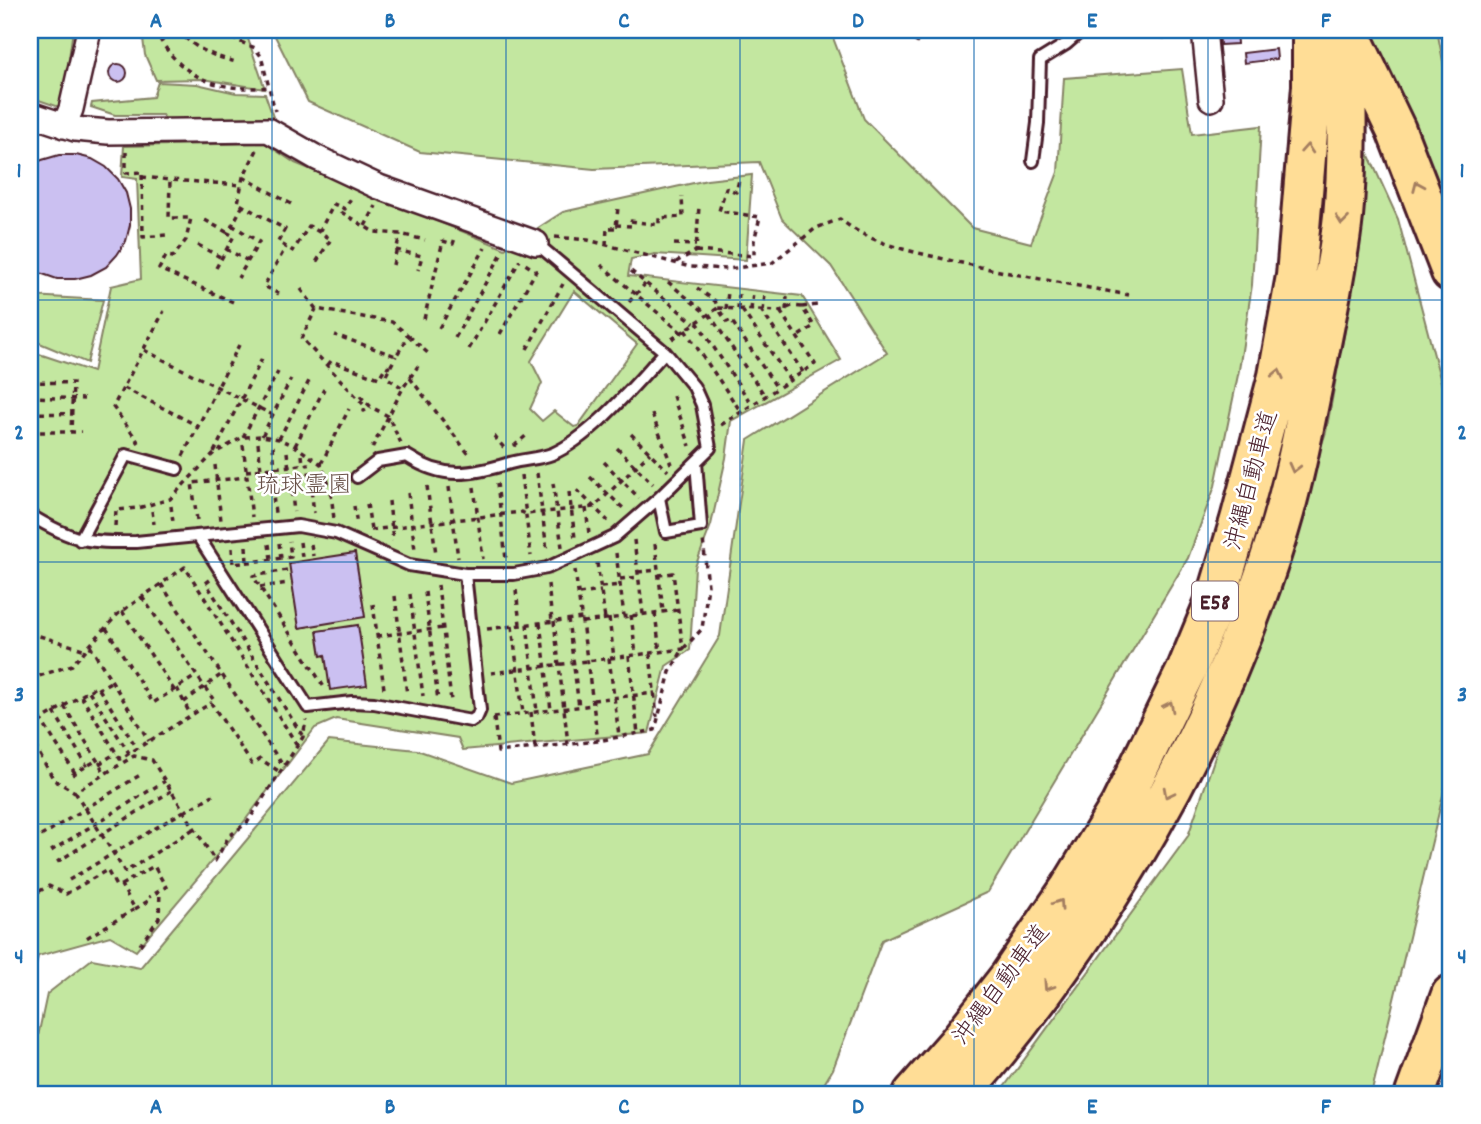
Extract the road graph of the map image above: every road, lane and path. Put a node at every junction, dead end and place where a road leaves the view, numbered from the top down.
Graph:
1 (89, 30) edge
2 (179, 30) edge
3 (213, 30) edge
4 (1082, 30) edge
5 (1205, 30) edge
6 (1312, 30) edge
7 (1346, 30) edge
8 (236, 62) dead end
9 (270, 87) junction
10 (1211, 99) dead end
11 (30, 114) edge
12 (64, 126) junction
13 (270, 130) junction
14 (126, 132) junction
15 (1033, 160) dead end
16 (142, 177) junction
17 (243, 177) junction
18 (361, 178) junction
19 (170, 180) junction
20 (739, 180) dead end
21 (242, 185) junction
22 (682, 196) dead end
23 (243, 205) junction
24 (293, 205) dead end
25 (699, 206) dead end
26 (618, 207) dead end
27 (341, 212) dead end
28 (464, 216) junction
29 (205, 220) dead end
30 (233, 225) junction
31 (616, 225) junction
32 (319, 232) dead end
33 (228, 233) junction
34 (400, 234) junction
35 (167, 235) dead end
36 (425, 240) dead end
37 (606, 244) junction
38 (674, 244) dead end
39 (198, 245) dead end
40 (516, 245) junction
41 (286, 247) junction
42 (696, 248) junction
43 (226, 249) junction
44 (396, 250) junction
45 (222, 258) junction
46 (248, 261) junction
47 (675, 263) junction
48 (315, 264) dead end
49 (393, 265) dead end
50 (601, 265) dead end
51 (216, 268) dead end
52 (418, 270) dead end
53 (631, 271) dead end
54 (1451, 272) edge
55 (570, 273) junction
56 (238, 278) dead end
57 (668, 282) dead end
58 (645, 283) junction
59 (697, 288) dead end
60 (301, 289) dead end
61 (728, 292) dead end
62 (740, 292) dead end
63 (753, 293) dead end
64 (279, 294) dead end
65 (636, 295) junction
66 (765, 295) dead end
67 (1129, 295) dead end
68 (787, 297) dead end
69 (233, 302) dead end
70 (817, 305) dead end
71 (802, 307) junction
72 (718, 308) junction
73 (726, 309) junction
74 (740, 309) junction
75 (316, 310) junction
76 (751, 310) junction
77 (164, 311) dead end
78 (762, 311) junction
79 (783, 311) junction
80 (619, 314) junction
81 (709, 314) junction
82 (424, 319) dead end
83 (696, 323) junction
84 (439, 328) dead end
85 (684, 331) junction
86 (500, 334) dead end
87 (335, 335) dead end
88 (409, 336) junction
89 (797, 337) junction
90 (455, 338) dead end
91 (239, 345) dead end
92 (469, 349) dead end
93 (527, 349) dead end
94 (144, 350) junction
95 (662, 350) junction
96 (396, 356) junction
97 (431, 356) dead end
98 (262, 359) dead end
99 (30, 362) edge
100 (328, 365) junction
101 (418, 366) dead end
102 (390, 368) junction
103 (278, 372) dead end
104 (803, 372) junction
105 (410, 378) junction
106 (291, 379) dead end
107 (790, 380) junction
108 (309, 381) dead end
109 (30, 382) edge
110 (218, 387) junction
111 (124, 388) junction
112 (403, 388) junction
113 (777, 388) junction
114 (324, 389) dead end
115 (360, 396) dead end
116 (673, 396) dead end
117 (765, 396) junction
118 (30, 397) edge
119 (72, 398) junction
120 (84, 399) dead end
121 (242, 399) junction
122 (752, 405) junction
123 (371, 407) junction
124 (259, 408) junction
125 (349, 410) dead end
126 (30, 412) edge
127 (741, 412) junction
128 (72, 414) junction
129 (652, 414) dead end
130 (273, 415) junction
131 (388, 416) junction
132 (198, 426) junction
133 (30, 432) edge
134 (71, 432) junction
135 (81, 432) dead end
136 (528, 434) dead end
137 (631, 434) dead end
138 (707, 434) junction
139 (262, 436) junction
140 (243, 438) junction
141 (279, 439) junction
142 (258, 443) dead end
143 (243, 445) dead end
144 (273, 446) dead end
145 (295, 446) junction
146 (617, 448) dead end
147 (287, 452) dead end
148 (507, 452) dead end
149 (650, 453) junction
150 (213, 454) junction
151 (302, 455) dead end
152 (407, 456) junction
153 (139, 458) junction
154 (696, 462) junction
155 (604, 463) dead end
156 (303, 464) junction
157 (321, 464) junction
158 (215, 465) dead end
159 (288, 466) junction
160 (636, 467) junction
161 (270, 468) junction
162 (275, 468) junction
163 (177, 469) junction
164 (261, 469) junction
165 (246, 471) junction
166 (482, 471) junction
167 (521, 473) dead end
168 (537, 473) dead end
169 (247, 477) junction
170 (357, 477) junction
171 (590, 477) dead end
172 (190, 479) junction
173 (216, 480) junction
174 (622, 480) junction
175 (677, 480) junction
176 (497, 481) dead end
177 (553, 483) dead end
178 (474, 485) dead end
179 (427, 486) dead end
180 (449, 487) dead end
181 (577, 491) dead end
182 (569, 492) dead end
183 (331, 494) dead end
184 (408, 494) dead end
185 (608, 494) junction
186 (389, 501) dead end
187 (655, 501) junction
188 (367, 504) dead end
189 (594, 507) junction
190 (586, 508) junction
191 (572, 510) junction
192 (557, 511) junction
193 (294, 512) dead end
194 (542, 512) junction
195 (275, 513) dead end
196 (314, 513) dead end
197 (501, 514) junction
198 (526, 514) junction
199 (30, 515) edge
200 (478, 517) junction
201 (453, 520) junction
202 (633, 520) junction
203 (432, 523) junction
204 (412, 525) junction
205 (287, 526) junction
206 (701, 526) junction
207 (392, 528) junction
208 (253, 529) junction
209 (371, 530) dead end
210 (226, 533) junction
211 (336, 533) junction
212 (617, 535) junction
213 (198, 536) junction
214 (80, 540) junction
215 (592, 541) junction
216 (115, 542) junction
217 (576, 543) dead end
218 (562, 548) dead end
219 (373, 550) junction
220 (547, 550) dead end
221 (531, 556) dead end
222 (574, 557) junction
223 (436, 558) dead end
224 (396, 561) junction
225 (458, 561) dead end
226 (507, 562) dead end
227 (484, 563) dead end
228 (417, 566) junction
229 (547, 568) junction
230 (287, 570) dead end
231 (222, 573) junction
232 (658, 573) junction
233 (465, 574) junction
234 (514, 574) junction
235 (638, 574) junction
236 (619, 579) junction
237 (289, 583) dead end
238 (162, 584) junction
239 (438, 585) dead end
240 (620, 585) junction
241 (260, 587) junction
242 (601, 589) junction
243 (425, 592) dead end
244 (411, 594) dead end
245 (579, 594) junction
246 (395, 596) dead end
247 (142, 597) junction
248 (373, 604) dead end
249 (678, 610) junction
250 (122, 611) junction
251 (663, 611) junction
252 (654, 612) junction
253 (643, 614) junction
254 (631, 615) junction
255 (624, 617) junction
256 (607, 619) junction
257 (568, 620) junction
258 (582, 620) junction
259 (553, 621) junction
260 (540, 623) junction
261 (527, 624) junction
262 (520, 625) junction
263 (512, 626) junction
264 (106, 628) junction
265 (443, 628) junction
266 (471, 631) junction
267 (30, 635) edge
268 (377, 636) junction
269 (88, 648) junction
270 (683, 649) junction
271 (660, 652) junction
272 (650, 653) junction
273 (636, 655) junction
274 (629, 656) junction
275 (612, 658) junction
276 (587, 661) junction
277 (223, 674) junction
278 (476, 675) junction
279 (196, 676) junction
280 (30, 679) edge
281 (111, 681) junction
282 (324, 687) dead end
283 (99, 689) junction
284 (176, 689) junction
285 (205, 689) junction
286 (89, 691) junction
287 (654, 693) junction
288 (633, 695) junction
289 (81, 696) junction
290 (614, 698) junction
291 (213, 699) dead end
292 (184, 702) junction
293 (593, 703) junction
294 (386, 704) junction
295 (64, 706) junction
296 (308, 707) junction
297 (579, 707) junction
298 (408, 709) junction
299 (480, 710) junction
300 (551, 710) junction
301 (54, 712) junction
302 (425, 712) junction
303 (531, 712) junction
304 (537, 712) junction
305 (523, 713) junction
306 (191, 715) junction
307 (440, 715) junction
308 (453, 717) junction
309 (494, 717) junction
310 (658, 720) junction
311 (638, 735) junction
312 (30, 737) edge
313 (303, 737) junction
314 (619, 737) junction
315 (149, 741) junction
316 (598, 741) junction
317 (568, 744) junction
318 (297, 746) dead end
319 (136, 748) junction
320 (535, 748) junction
321 (116, 753) junction
322 (129, 753) junction
323 (98, 762) junction
324 (86, 766) junction
325 (284, 767) junction
326 (103, 770) dead end
327 (280, 772) junction
328 (140, 775) dead end
329 (165, 781) junction
330 (171, 790) junction
331 (75, 792) junction
332 (213, 795) dead end
333 (86, 808) junction
334 (184, 811) junction
335 (95, 824) junction
336 (195, 828) junction
337 (101, 834) junction
338 (41, 836) dead end
339 (51, 851) dead end
340 (113, 853) junction
341 (57, 862) dead end
342 (69, 880) dead end
343 (121, 885) junction
344 (160, 891) junction
345 (30, 896) edge
346 (135, 909) junction
347 (83, 940) dead end
348 (140, 945) dead end
349 (30, 968) edge
350 (1451, 995) edge
351 (30, 1013) edge
352 (913, 1094) edge
353 (961, 1094) edge
354 (1415, 1094) edge

1 - 12 street
2 - 8 path
2 - 9 path
3 - 9 path
4 - 15 lane
5 - 10 street
352 -> 6 highway, 沖縄自動車道 / E58
54 -> 7 highway, E58
7 -> 353 highway, 沖縄自動車道 / E58
9 - 13 path
11 - 12 street
12 - 14 street
13 - 14 street
13 - 17 path
13 - 18 street
14 - 16 path
16 - 19 path
16 - 35 path
17 - 21 path
17 - 24 path
18 - 28 street
18 - 32 path
19 - 21 path
19 - 69 path
20 - 42 path
21 - 23 path
22 - 31 path
23 - 30 path
23 - 41 path
25 - 42 path
26 - 31 path
27 - 34 path
28 - 40 street
28 - 82 path
29 - 33 path
30 - 33 path
30 - 46 path
31 - 37 path
33 - 43 path
34 - 36 path
34 - 44 path
37 - 40 path
37 - 47 path
38 - 42 path
39 - 45 path
40 - 55 lane
40 - 84 path
40 - 86 path
40 - 90 path
40 - 92 path
41 - 48 path
41 - 64 path
42 - 47 path
43 - 45 path
43 - 46 path
44 - 49 path
44 - 52 path
45 - 51 path
46 - 56 path
47 - 67 path
50 - 65 path
53 - 58 path
55 - 80 lane
55 - 93 path
57 - 81 path
58 - 65 path
58 - 83 path
59 - 72 path
60 - 75 path
61 - 73 path
62 - 74 path
63 - 76 path
65 - 80 path
65 - 85 path
66 - 78 path
68 - 79 path
70 - 71 path
71 - 79 path
71 - 89 path
72 - 73 path
72 - 81 path
72 - 113 path
73 - 74 path
74 - 76 path
74 - 107 path
75 - 88 path
75 - 100 path
76 - 78 path
77 - 94 path
78 - 79 path
78 - 104 path
79 - 89 path
80 - 95 lane
81 - 83 path
81 - 117 path
83 - 85 path
83 - 122 path
85 - 95 path
85 - 127 path
87 - 96 path
88 - 96 path
88 - 97 path
89 - 104 path
91 - 110 path
94 - 110 path
94 - 111 path
95 - 138 lane
95 - 166 lane
96 - 102 path
98 - 121 path
99 - 109 path
100 - 102 path
100 - 123 path
101 - 105 path
102 - 112 path
103 - 124 path
104 - 107 path
105 - 112 path
105 - 166 path
106 - 130 path
107 - 113 path
108 - 141 path
109 - 118 path
109 - 119 path
110 - 121 path
110 - 132 path
111 - 132 path
111 - 153 path
112 - 131 path
113 - 117 path
114 - 145 path
115 - 123 path
116 - 154 path
117 - 122 path
118 - 119 path
118 - 126 path
119 - 120 path
119 - 128 path
121 - 124 path
121 - 150 path
122 - 127 path
123 - 131 path
124 - 130 path
124 - 140 path
125 - 157 path
126 - 128 path
127 - 138 path
128 - 134 path
129 - 175 path
130 - 139 path
131 - 152 path
131 - 170 path
132 - 163 path
133 - 134 path
134 - 135 path
136 - 148 path
137 - 149 path
138 - 154 lane
139 - 140 path
139 - 141 path
140 - 150 path
141 - 145 path
142 - 164 path
143 - 165 path
144 - 162 path
145 - 157 path
146 - 160 path
147 - 159 path
149 - 160 path
149 - 175 path
150 - 172 path
151 - 156 path
152 - 166 lane
152 - 170 lane
153 - 163 lane
153 - 214 lane
154 - 175 lane
154 - 206 lane
155 - 174 path
156 - 159 path
156 - 196 path
157 - 170 path
158 - 173 path
159 - 162 path
159 - 193 path
160 - 174 path
160 - 187 path
161 - 162 path
161 - 164 path
161 - 195 path
163 - 172 path
164 - 165 path
165 - 169 path
167 - 198 path
168 - 194 path
169 - 173 path
169 - 208 path
171 - 185 path
172 - 216 path
173 - 210 path
173 - 213 path
174 - 185 path
174 - 187 path
175 - 187 lane
176 - 197 path
177 - 192 path
178 - 200 path
179 - 203 path
180 - 201 path
181 - 189 path
182 - 191 path
183 - 211 path
184 - 204 path
185 - 189 path
185 - 202 path
186 - 207 path
187 - 202 lane
187 - 206 lane
187 - 232 path
188 - 219 path
189 - 190 path
189 - 212 path
190 - 191 path
190 - 215 path
191 - 192 path
191 - 217 path
192 - 194 path
192 - 218 path
194 - 198 path
194 - 220 path
197 - 198 path
197 - 200 path
197 - 226 path
198 - 221 path
199 - 214 lane
200 - 201 path
200 - 227 path
201 - 203 path
201 - 225 path
202 - 212 lane
202 - 235 path
203 - 204 path
203 - 223 path
204 - 207 path
204 - 228 path
205 - 208 lane
205 - 210 path
205 - 211 lane
206 - 270 path
207 - 209 path
207 - 224 path
208 - 210 lane
210 - 213 lane
211 - 219 lane
212 - 215 lane
212 - 236 path
213 - 216 lane
213 - 231 lane
214 - 216 lane
215 - 222 lane
215 - 242 path
219 - 224 lane
222 - 229 lane
222 - 245 path
224 - 228 lane
228 - 233 lane
229 - 234 lane
229 - 259 path
230 - 241 path
231 - 296 lane
231 - 313 path
232 - 235 path
232 - 249 path
232 - 251 path
233 - 234 lane
233 - 266 lane
234 - 262 path
235 - 236 path
235 - 253 path
236 - 240 path
237 - 241 path
238 - 247 path
238 - 277 path
238 - 318 path
239 - 265 path
240 - 242 path
240 - 255 path
241 - 282 path
242 - 245 path
242 - 256 path
243 - 307 path
244 - 302 path
245 - 258 path
246 - 298 path
247 - 250 path
247 - 279 path
248 - 268 path
249 - 251 path
249 - 270 path
250 - 264 path
250 - 284 path
251 - 252 path
252 - 253 path
252 - 271 path
253 - 254 path
254 - 255 path
254 - 273 path
255 - 256 path
256 - 258 path
256 - 275 path
257 - 258 path
257 - 259 path
257 - 297 path
258 - 276 path
259 - 260 path
259 - 317 path
260 - 261 path
260 - 300 path
261 - 262 path
261 - 304 path
262 - 263 path
263 - 266 path
263 - 305 path
264 - 269 path
264 - 284 path
265 - 268 path
265 - 308 path
266 - 278 lane
267 - 269 path
268 - 294 path
269 - 280 path
269 - 281 path
270 - 271 path
270 - 310 path
271 - 272 path
272 - 273 path
272 - 287 path
273 - 274 path
274 - 275 path
274 - 288 path
275 - 276 path
275 - 290 path
276 - 278 path
276 - 293 path
277 - 285 path
277 - 325 path
278 - 299 lane
279 - 284 path
279 - 285 path
281 - 283 path
281 - 315 path
283 - 286 path
283 - 319 path
284 - 292 path
285 - 291 path
285 - 292 path
286 - 289 path
286 - 322 path
287 - 288 path
287 - 310 path
288 - 290 path
288 - 311 path
289 - 295 path
289 - 321 path
290 - 293 path
290 - 314 path
292 - 306 path
293 - 297 path
293 - 316 path
294 - 296 lane
294 - 298 lane
295 - 301 path
295 - 323 path
296 - 313 path
297 - 300 path
298 - 302 lane
299 - 308 lane
299 - 309 path
300 - 304 path
301 - 324 path
301 - 324 path
302 - 307 lane
303 - 304 path
303 - 305 path
303 - 320 path
305 - 309 path
306 - 315 path
306 - 327 path
307 - 308 lane
309 - 320 path
310 - 311 path
311 - 314 path
312 - 331 path
313 - 325 path
314 - 316 path
315 - 319 path
316 - 317 path
317 - 320 path
319 - 322 path
321 - 322 path
321 - 323 path
323 - 324 path
323 - 326 path
325 - 327 path
327 - 336 path
328 - 333 path
329 - 330 path
329 - 331 path
329 - 335 path
330 - 334 path
330 - 337 path
331 - 333 path
332 - 334 path
333 - 335 path
333 - 338 path
334 - 336 path
334 - 340 path
335 - 337 path
335 - 339 path
336 - 340 path
337 - 340 path
337 - 341 path
340 - 342 path
343 - 344 path
343 - 345 path
343 - 346 path
344 - 346 path
344 - 348 path
346 - 347 path
349 - 351 path
350 - 354 highway

